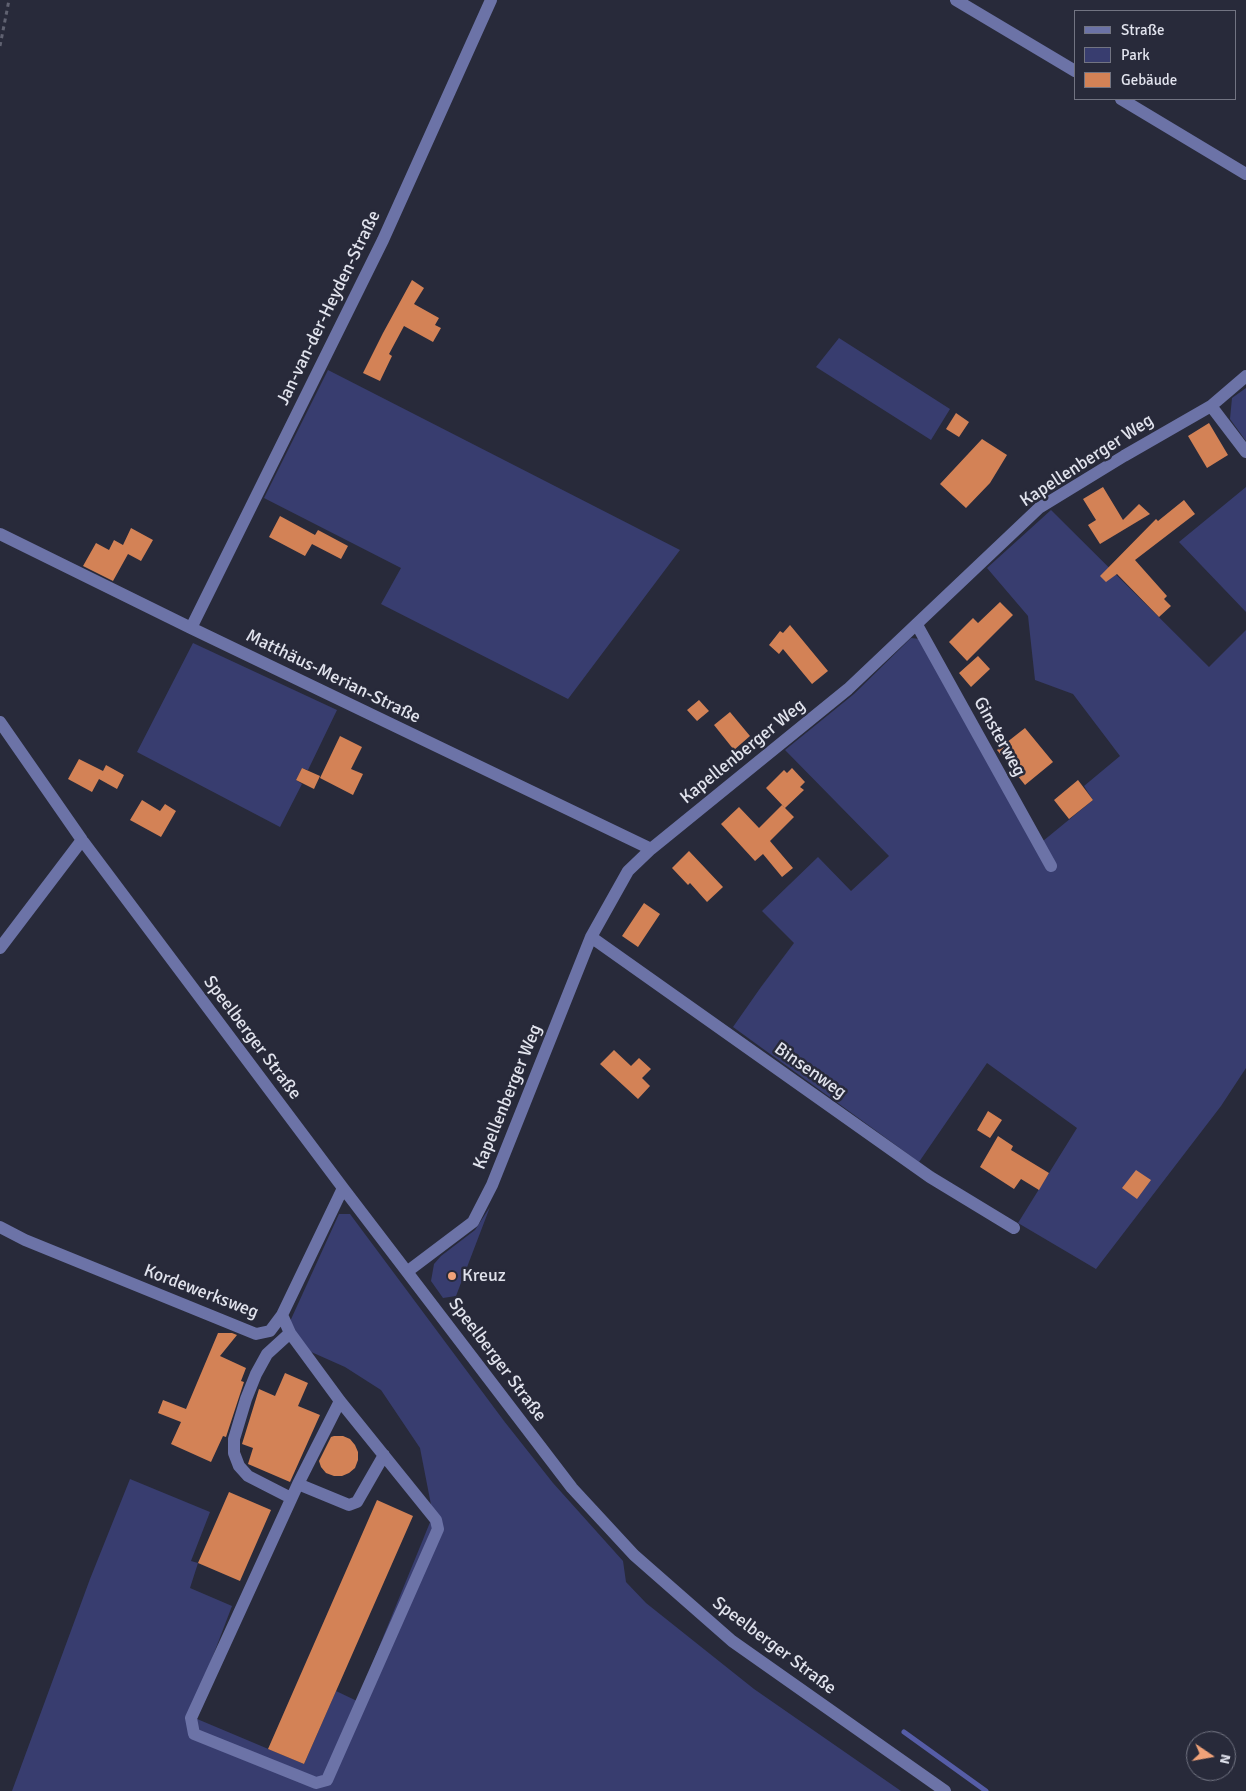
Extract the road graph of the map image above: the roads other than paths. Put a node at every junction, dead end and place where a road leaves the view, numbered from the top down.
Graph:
1 (491, 0) edge
2 (956, 0) edge
3 (1074, 70) edge
4 (1123, 100) edge
5 (1246, 174) edge
6 (1246, 376) edge
7 (1211, 406) junction
8 (1246, 452) edge
9 (0, 534) edge
10 (917, 624) junction
11 (192, 628) junction
12 (0, 722) edge
13 (82, 840) junction
14 (652, 848) junction
15 (1051, 866) dead end
16 (591, 936) junction
17 (0, 948) edge
18 (343, 1188) junction
19 (0, 1227) edge
20 (1014, 1228) dead end
21 (408, 1271) junction
22 (282, 1315) junction
23 (290, 1332) junction
24 (340, 1401) junction
25 (384, 1455) junction
26 (298, 1484) junction
27 (291, 1498) junction
28 (945, 1791) edge

1 - 11 street, Jan-van-der-Heyden-Straße
2 - 3 street
4 - 5 street
6 - 7 street, Kapellenberger Weg
7 - 8 street
7 - 10 street, Kapellenberger Weg
9 - 11 street, Matthäus-Merian-Straße
10 - 14 street, Kapellenberger Weg
10 - 15 street, Ginsterweg
11 - 14 street, Matthäus-Merian-Straße
12 - 13 street, Speelberger Straße
13 - 17 street
13 - 18 street, Speelberger Straße
14 - 16 street, Kapellenberger Weg
16 - 20 street, Binsenweg
16 - 21 street, Kapellenberger Weg
18 - 21 street, Speelberger Straße
18 - 22 street, Kordewerksweg
19 - 22 street, Kordewerksweg
21 - 28 street, Speelberger Straße
22 - 23 street
23 - 24 street
23 - 27 street
24 - 25 street
24 - 26 street
25 - 26 street
25 - 27 street
26 - 27 street

